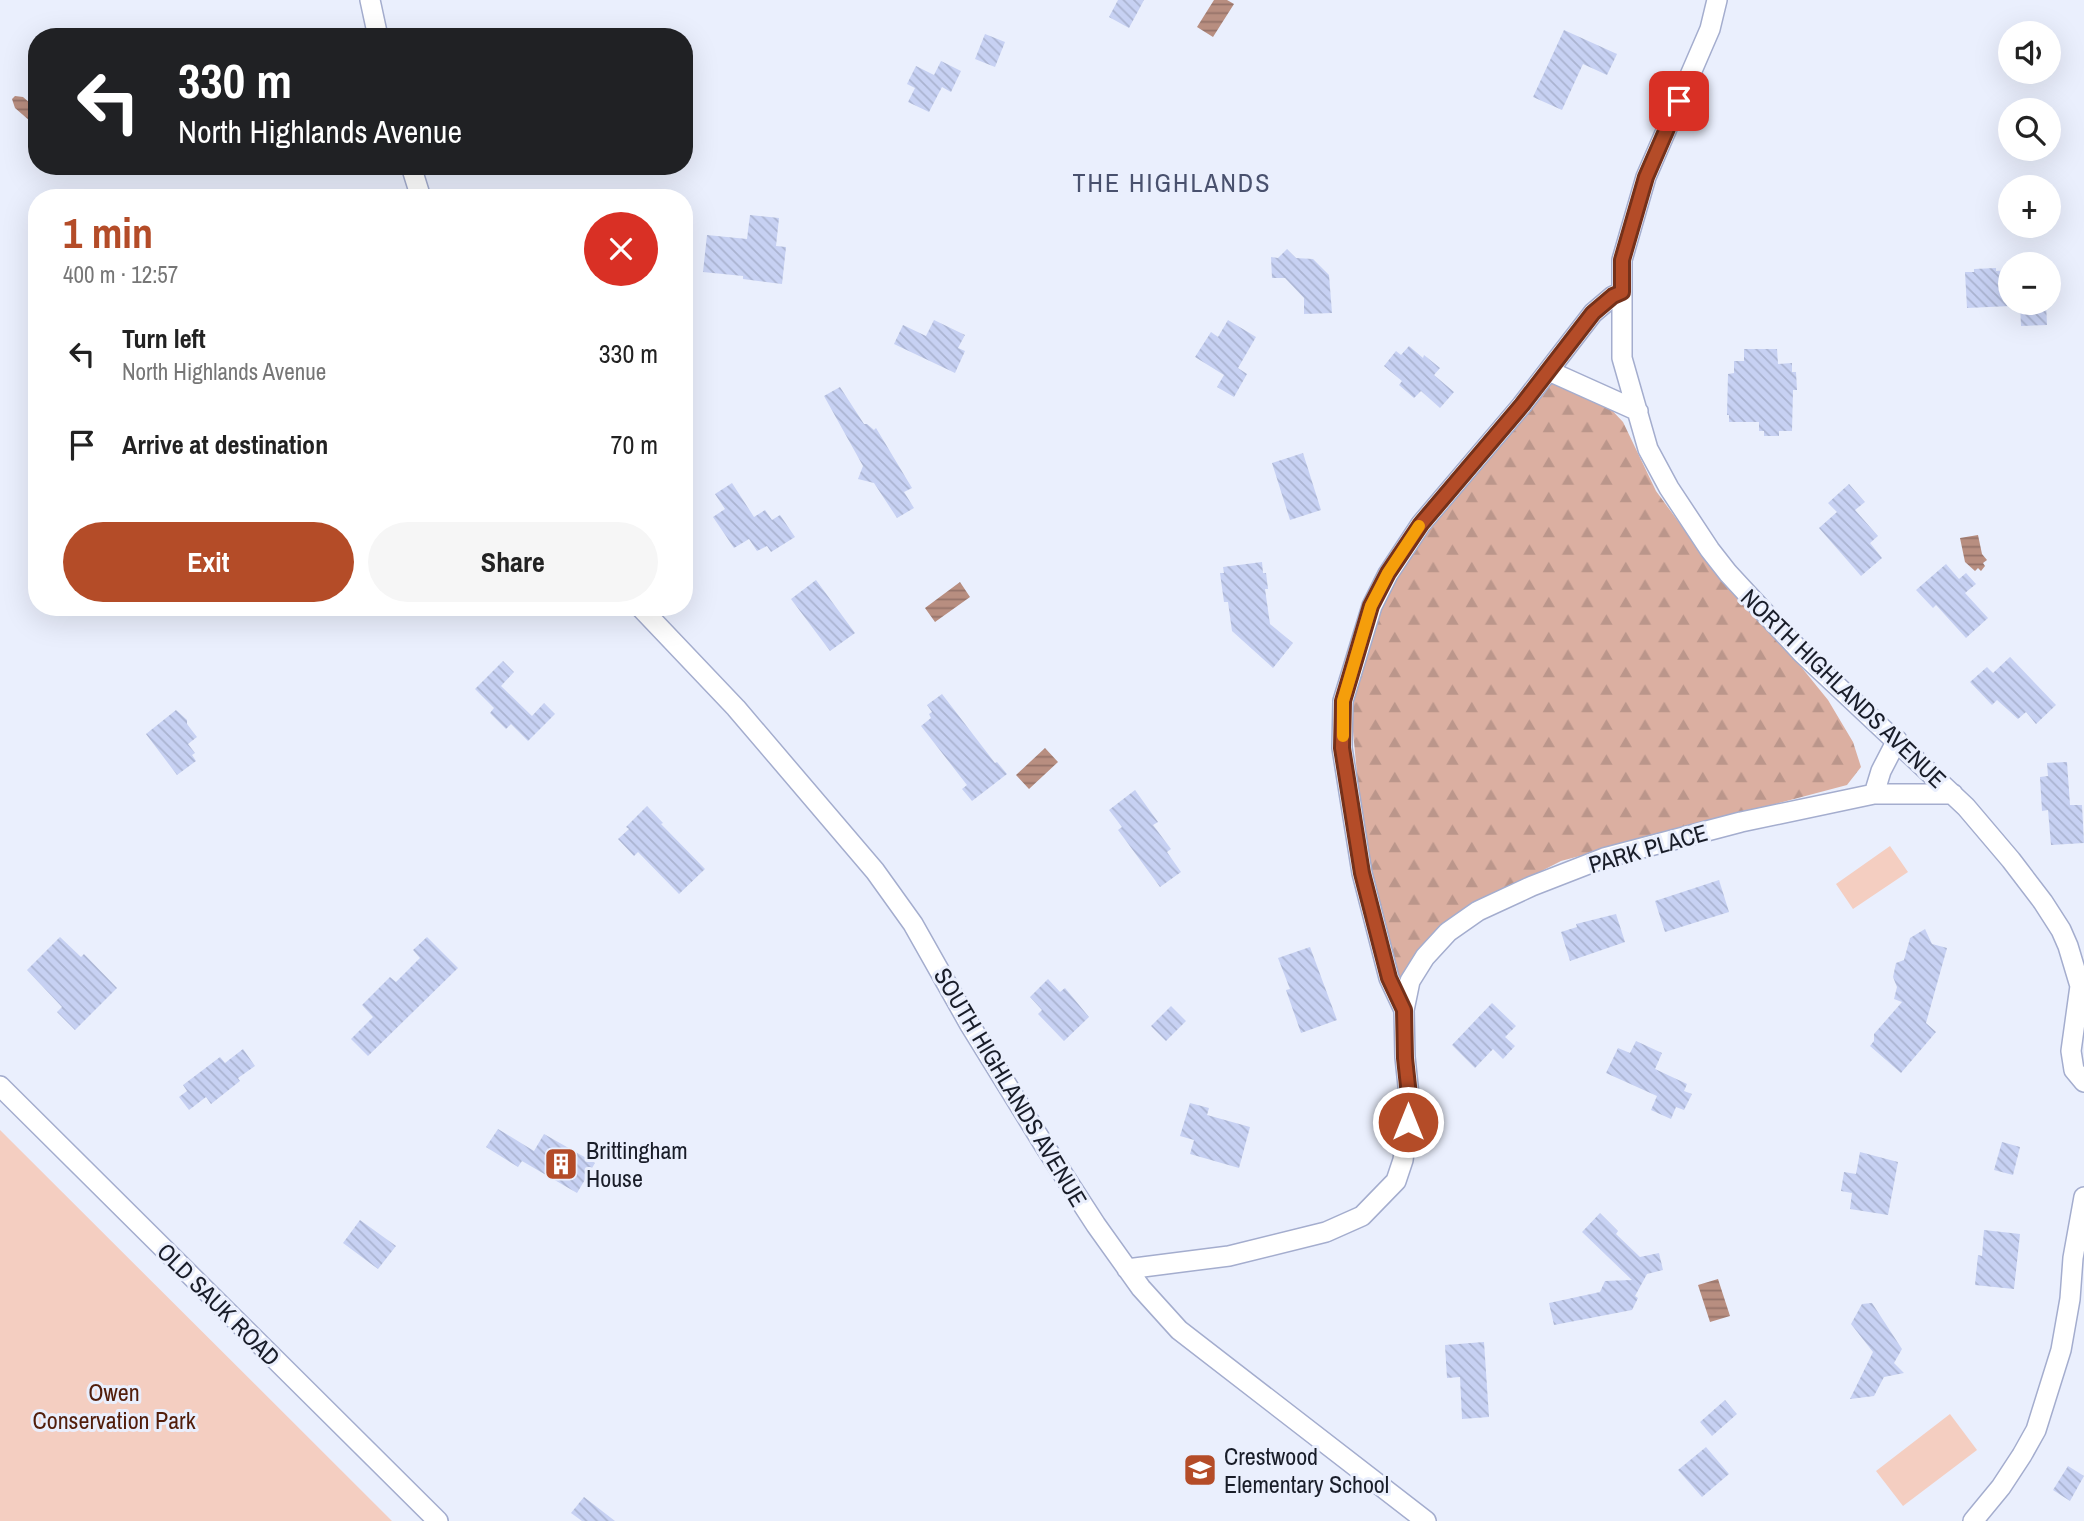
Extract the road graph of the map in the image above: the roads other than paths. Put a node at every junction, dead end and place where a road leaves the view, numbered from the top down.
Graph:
1 (370, 0) edge
2 (1717, 0) edge
3 (376, 28) edge
4 (1622, 292) junction
5 (1549, 370) junction
6 (1638, 411) junction
7 (649, 616) edge
8 (1897, 740) junction
9 (1874, 794) junction
10 (1953, 794) junction
11 (1404, 1010) junction
12 (2084, 1082) edge
13 (0, 1086) edge
14 (2084, 1197) edge
15 (1128, 1269) junction
16 (438, 1521) edge
17 (1426, 1521) edge
18 (1973, 1521) edge

1 - 3 street
2 - 4 street, NORTH HIGHLANDS AVENUE
4 - 5 street
4 - 6 street, NORTH HIGHLANDS AVENUE
5 - 6 street
5 - 11 street
6 - 8 street, NORTH HIGHLANDS AVENUE
7 - 15 street, SOUTH HIGHLANDS AVENUE
8 - 9 street
8 - 10 street, NORTH HIGHLANDS AVENUE
9 - 10 street, PARK PLACE
9 - 11 street, PARK PLACE
10 - 12 street, NORTH HIGHLANDS AVENUE
11 - 15 street
13 - 16 street, OLD SAUK ROAD
14 - 18 street
15 - 17 street, SOUTH HIGHLANDS AVENUE

